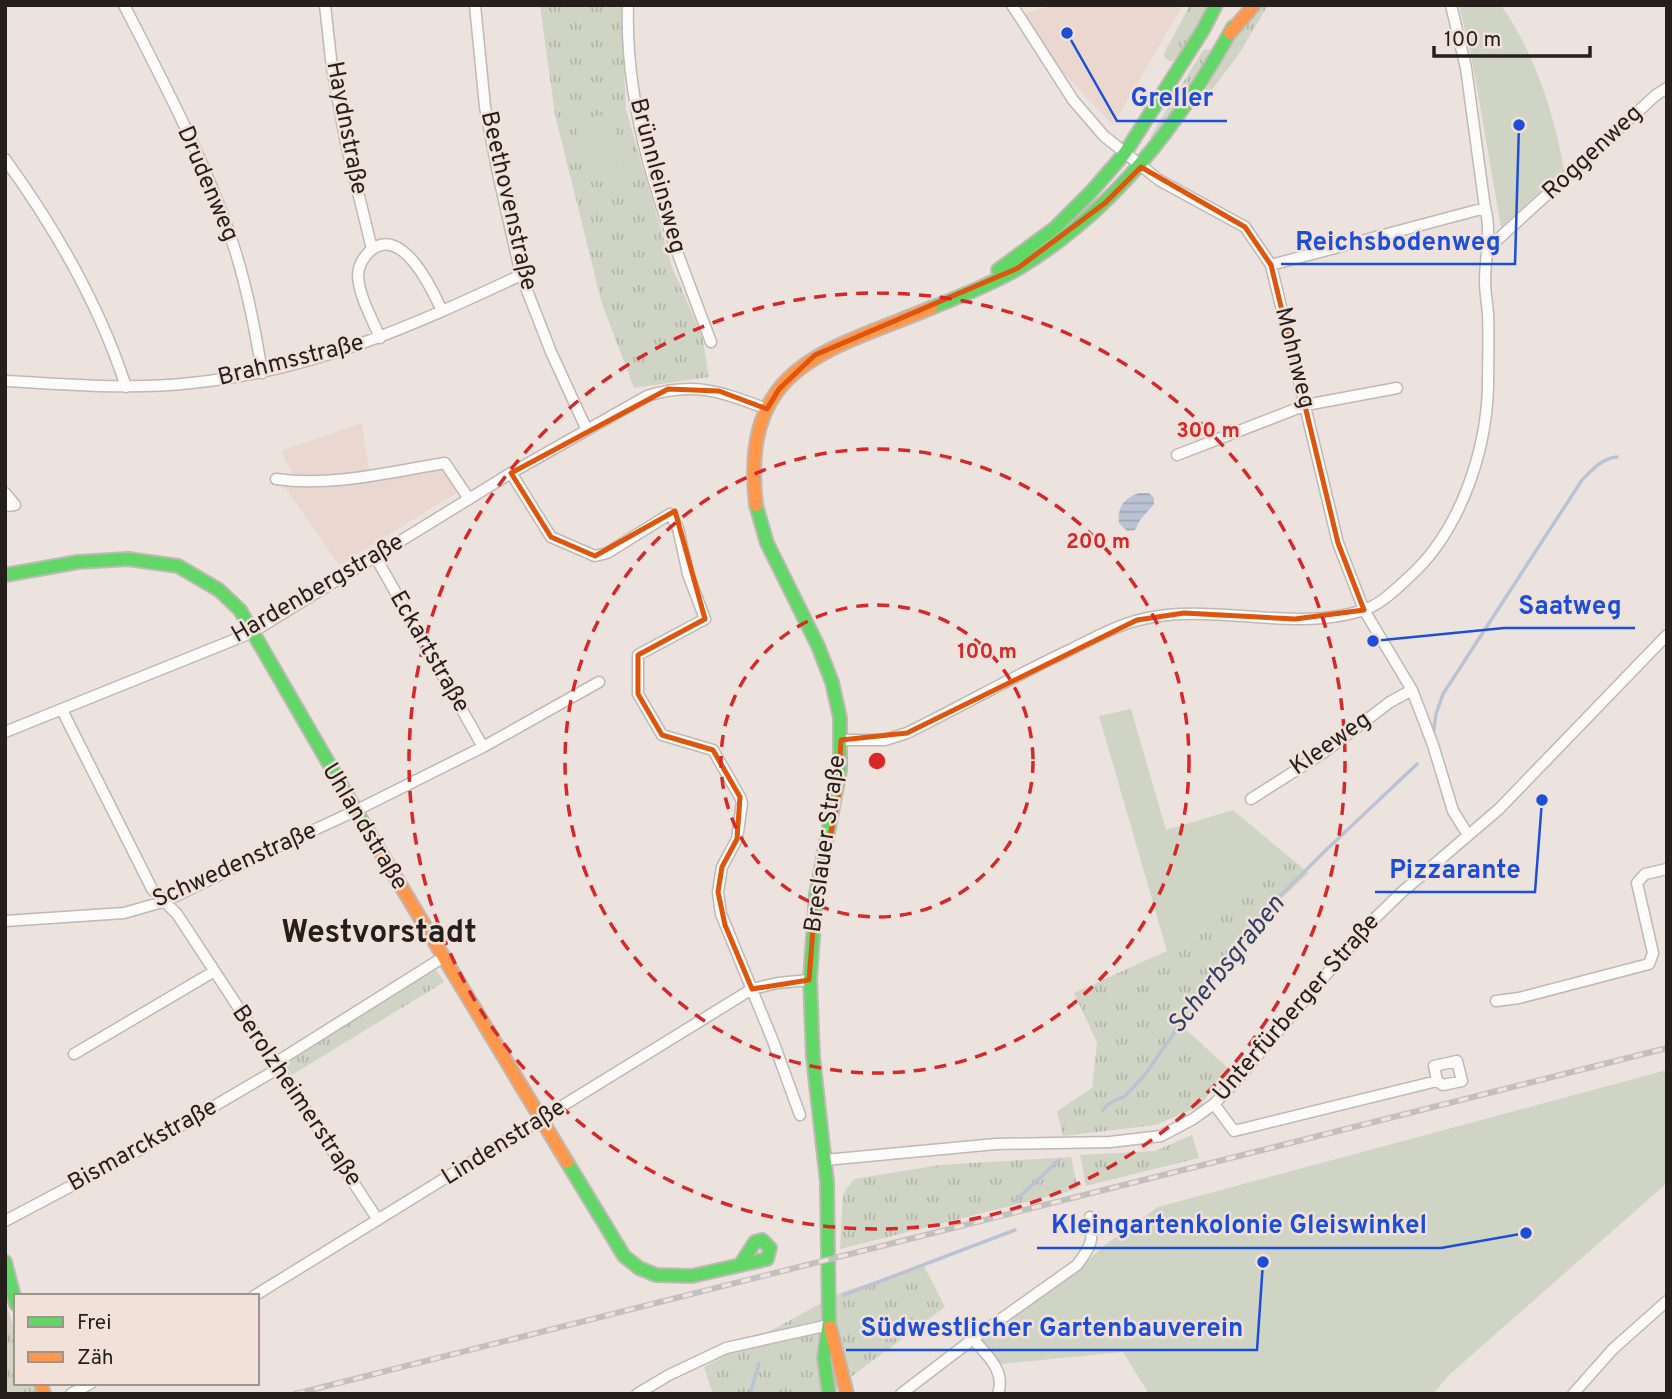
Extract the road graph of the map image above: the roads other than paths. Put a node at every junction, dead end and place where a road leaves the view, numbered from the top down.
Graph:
1 (124, 5) edge
2 (325, 5) edge
3 (475, 5) edge
4 (628, 5) edge
5 (1012, 5) edge
6 (1216, 5) edge
7 (1245, 5) edge
8 (1254, 5) edge
9 (1451, 5) edge
10 (1230, 33) junction
11 (1667, 88) edge
12 (1125, 153) junction
13 (5, 159) edge
14 (1141, 167) junction
15 (1485, 208) junction
16 (1487, 241) junction
17 (372, 249) junction
18 (1271, 265) junction
19 (521, 275) junction
20 (966, 292) junction
21 (442, 311) junction
22 (380, 338) junction
23 (711, 342) dead end
24 (262, 373) junction
25 (5, 381) edge
26 (126, 387) junction
27 (1397, 388) dead end
28 (1307, 405) junction
29 (767, 409) junction
30 (586, 428) junction
31 (1177, 455) dead end
32 (510, 472) junction
33 (276, 479) dead end
34 (5, 493) edge
35 (469, 499) junction
36 (5, 506) edge
37 (375, 556) junction
38 (5, 575) edge
39 (1364, 610) junction
40 (251, 633) junction
41 (1667, 635) edge
42 (599, 682) dead end
43 (1412, 690) junction
44 (62, 710) junction
45 (5, 732) edge
46 (841, 740) junction
47 (483, 747) junction
48 (1251, 799) dead end
49 (355, 811) junction
50 (1468, 835) junction
51 (1667, 869) edge
52 (166, 901) junction
53 (5, 921) edge
54 (442, 958) junction
55 (213, 971) junction
56 (809, 980) junction
57 (752, 989) junction
58 (1496, 1001) dead end
59 (74, 1054) dead end
60 (277, 1065) junction
61 (1437, 1082) dead end
62 (1214, 1104) junction
63 (800, 1115) dead end
64 (540, 1121) junction
65 (825, 1160) junction
66 (1090, 1217) dead end
67 (378, 1220) junction
68 (5, 1222) edge
69 (5, 1262) edge
70 (740, 1265) dead end
71 (257, 1294) edge
72 (14, 1296) edge
73 (1667, 1301) edge
74 (829, 1325) junction
75 (974, 1339) junction
76 (87, 1385) edge
77 (71, 1394) edge
78 (637, 1394) edge
79 (829, 1394) edge
80 (847, 1394) edge
81 (901, 1394) edge
82 (998, 1394) edge
83 (1573, 1394) edge

1 - 24 street, Drudenweg
2 - 17 street, Haydnstraße
3 - 19 street, Beethovenstraße
4 - 23 street, Brünnleinsweg
5 - 12 street
6 - 12 main road, Breslauer Straße
7 - 10 main road, Breslauer Straße
8 - 10 main road
9 - 15 street
10 - 14 main road, Breslauer Straße
11 - 16 street, Roggenweg
12 - 14 street
12 - 20 main road, Breslauer Straße
13 - 26 street
14 - 18 street, Mohnweg
14 - 20 main road, Breslauer Straße
15 - 16 street
15 - 18 street
16 - 39 street
17 - 21 street
17 - 22 street
18 - 28 street, Mohnweg
19 - 21 street, Brahmsstraße
19 - 30 street, Beethovenstraße
20 - 29 main road, Breslauer Straße
21 - 22 street, Brahmsstraße
22 - 24 street, Brahmsstraße
24 - 26 street, Brahmsstraße
25 - 26 street, Brahmsstraße
27 - 28 street
28 - 31 street
28 - 39 street, Mohnweg
29 - 30 street, Hardenbergstraße
29 - 46 main road, Breslauer Straße
30 - 32 street, Hardenbergstraße
32 - 35 street, Hardenbergstraße
32 - 57 street
33 - 35 street
34 - 36 street
35 - 37 street, Hardenbergstraße
37 - 40 street, Hardenbergstraße
37 - 47 street, Eckartstraße
38 - 40 main road, Uhlandstraße
39 - 43 street, Mohnweg
39 - 46 street
40 - 44 street, Hardenbergstraße
40 - 49 main road, Uhlandstraße
41 - 50 street, Unterfürberger Straße
42 - 47 street, Schwedenstraße
43 - 48 street, Kleeweg
43 - 50 street, Mohnweg
44 - 45 street, Hardenbergstraße
44 - 52 street, Berolzheimerstraße
46 - 56 main road, Breslauer Straße
47 - 49 street, Schwedenstraße
49 - 52 street, Schwedenstraße
49 - 54 main road, Uhlandstraße
50 - 62 street, Unterfürberger Straße
51 - 58 street
52 - 53 street, Schwedenstraße
52 - 55 street, Berolzheimerstraße
54 - 60 street, Bismarckstraße
54 - 64 main road, Uhlandstraße
55 - 59 street
55 - 60 street, Berolzheimerstraße
56 - 57 street, Lindenstraße
56 - 65 main road, Breslauer Straße
57 - 63 street
57 - 64 street, Lindenstraße
60 - 67 street, Berolzheimerstraße
60 - 68 street, Bismarckstraße
61 - 62 street
62 - 65 street, Unterfürberger Straße
64 - 67 street, Lindenstraße
64 - 70 main road, Uhlandstraße
65 - 74 main road, Breslauer Straße
66 - 75 street
67 - 71 street, Lindenstraße
69 - 72 main road
73 - 83 street
74 - 78 street
74 - 79 main road, Breslauer Straße
74 - 80 main road, Breslauer Straße
75 - 81 street
75 - 82 street
76 - 77 street

